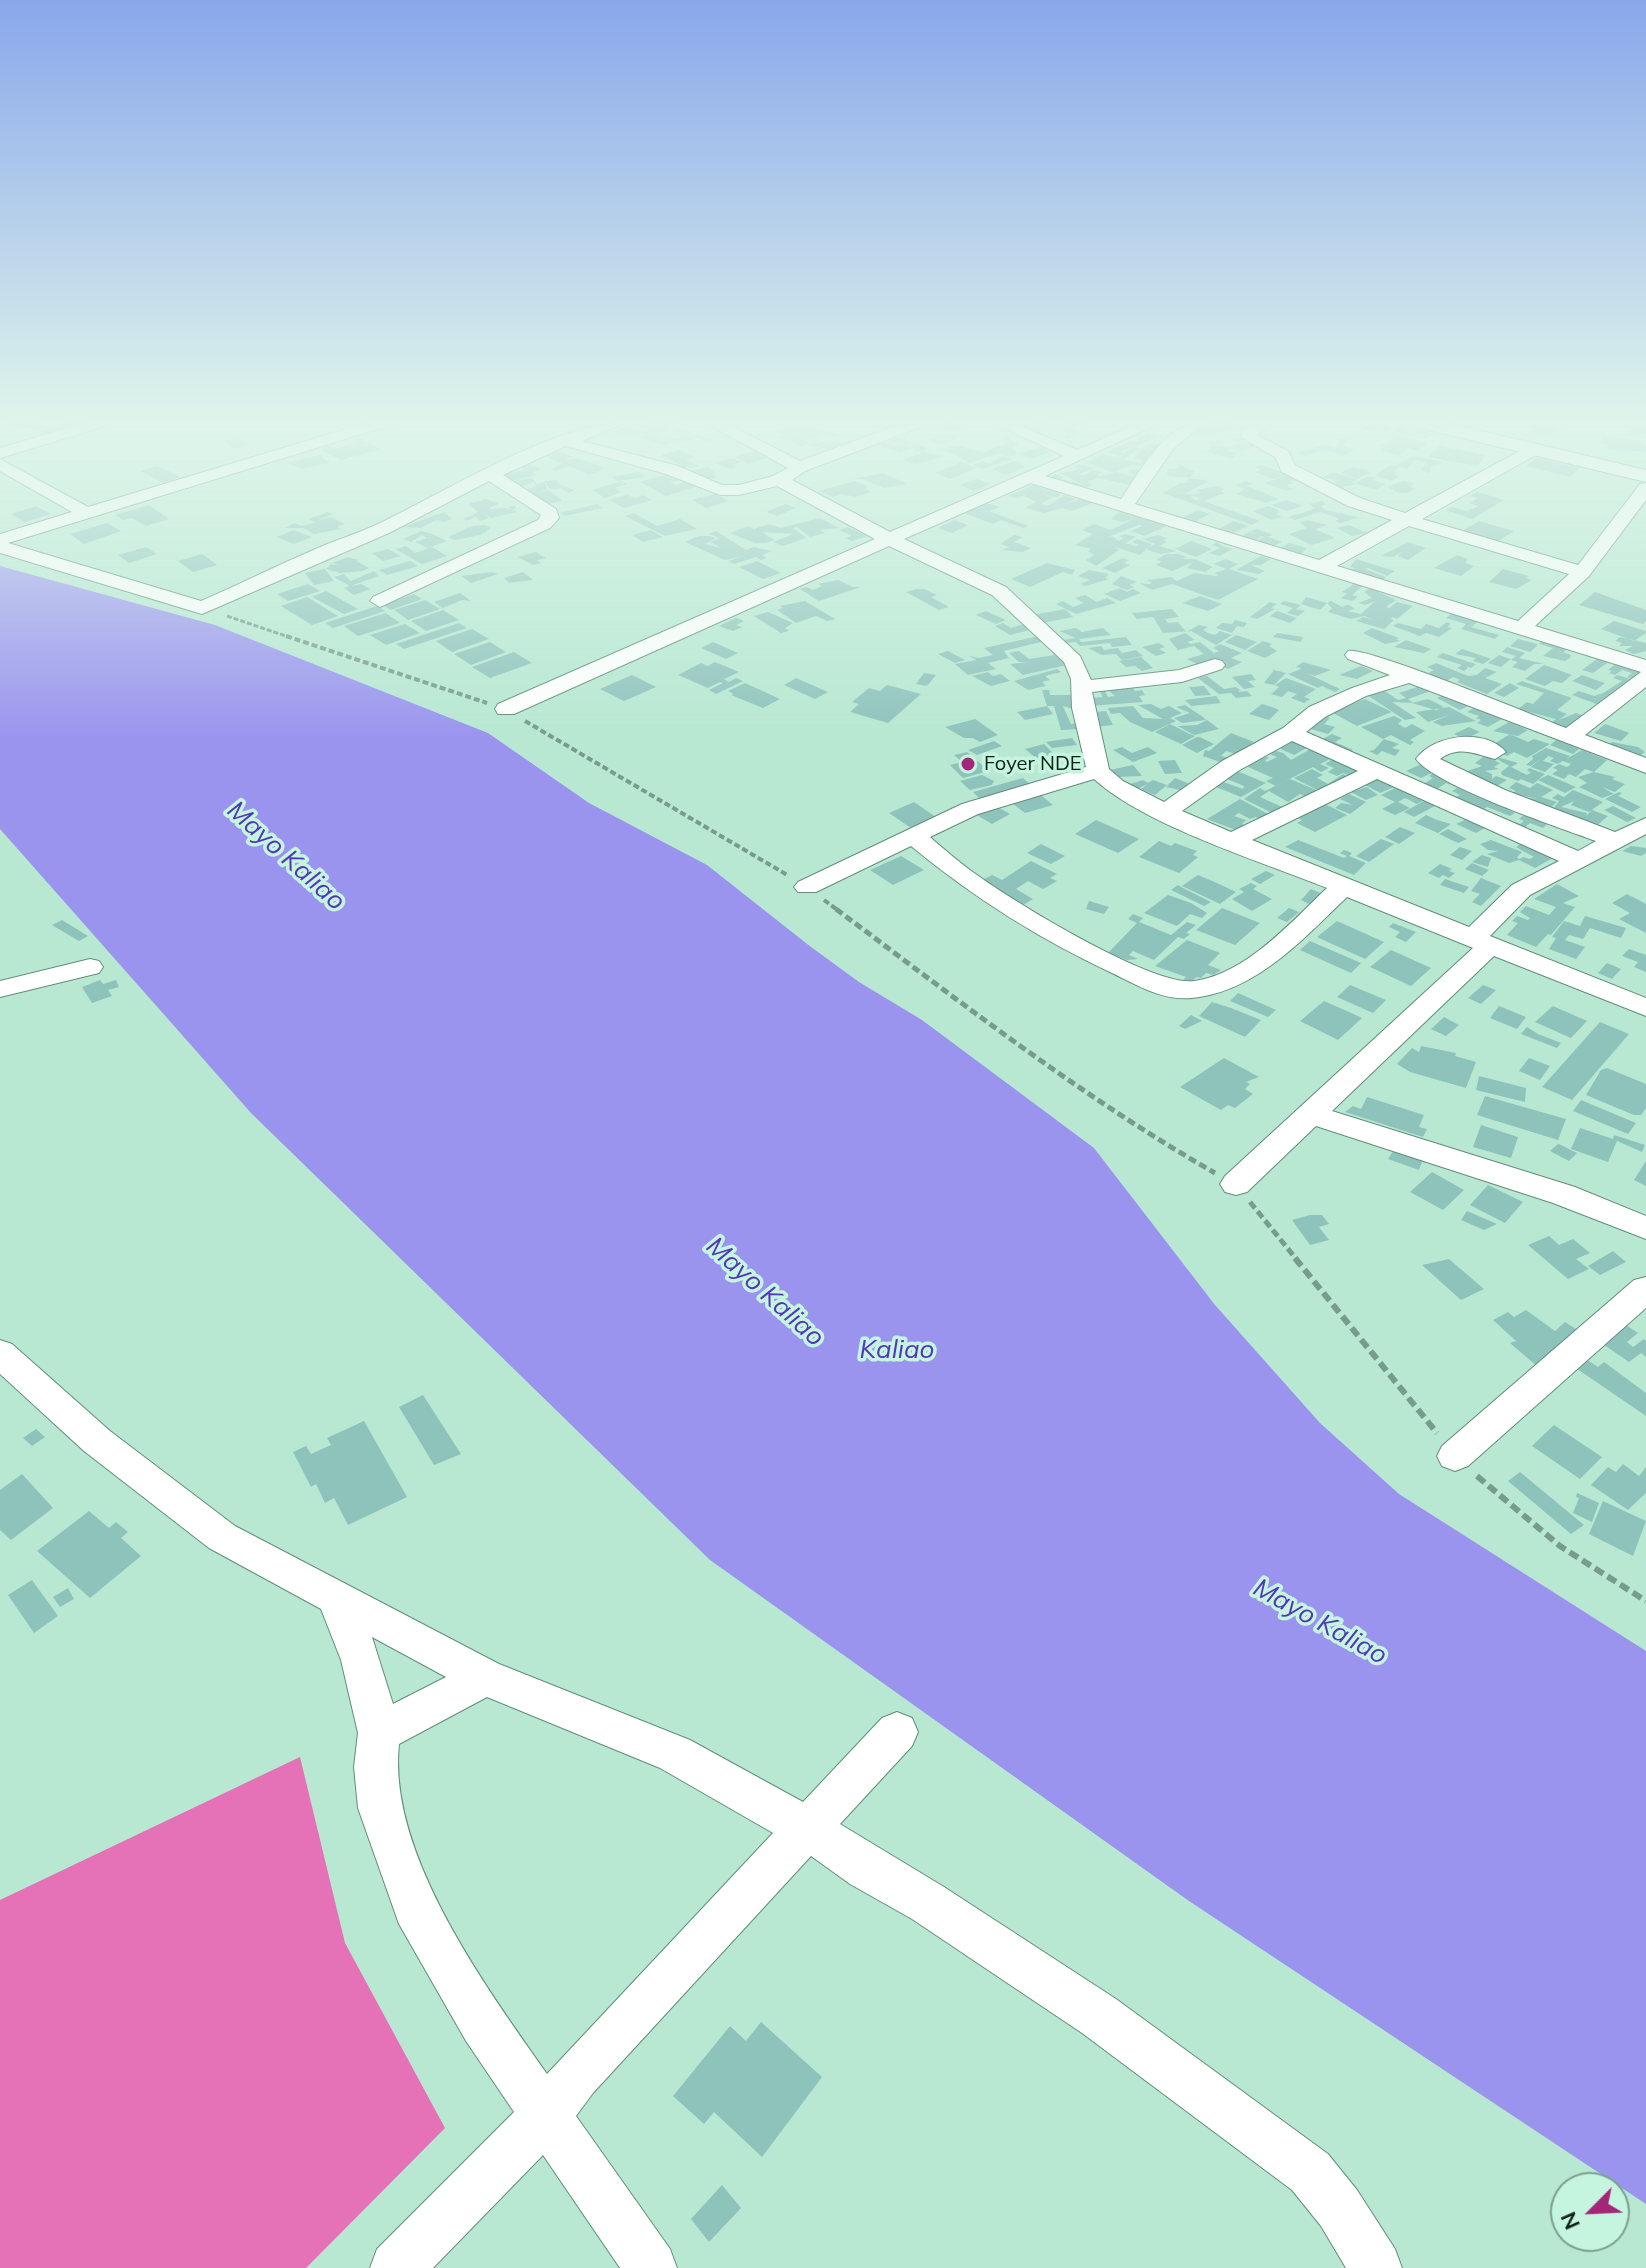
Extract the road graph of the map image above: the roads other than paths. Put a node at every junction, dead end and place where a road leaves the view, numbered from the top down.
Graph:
1 (41, 528) edge
2 (385, 528) edge
3 (536, 528) edge
4 (871, 528) edge
5 (913, 528) edge
6 (1191, 528) edge
7 (1392, 528) edge
8 (1429, 528) edge
9 (1616, 528) edge
10 (890, 538) junction
11 (0, 540) edge
12 (0, 547) edge
13 (1319, 568) junction
14 (1582, 572) junction
15 (380, 601) dead end
16 (1522, 628) junction
17 (1355, 655) dead end
18 (1215, 665) dead end
19 (1646, 667) edge
20 (1412, 675) junction
21 (1646, 677) edge
22 (1081, 687) junction
23 (506, 709) road end
24 (1291, 733) junction
25 (1570, 736) junction
26 (1495, 752) dead end
27 (1646, 766) edge
28 (1098, 771) junction
29 (1376, 771) junction
30 (1164, 813) junction
31 (1646, 825) edge
32 (914, 837) junction
33 (1231, 841) junction
34 (1617, 841) junction
35 (1580, 861) junction
36 (1344, 886) junction
37 (807, 887) road end
38 (1482, 941) junction
39 (90, 967) dead end
40 (0, 989) edge
41 (1646, 1008) edge
42 (1313, 1115) junction
43 (1236, 1184) road end
44 (1646, 1228) edge
45 (1646, 1289) edge
46 (0, 1353) edge
47 (1455, 1456) road end
48 (335, 1595) junction
49 (485, 1677) junction
50 (897, 1732) dead end
51 (379, 1733) junction
52 (807, 1828) junction
53 (547, 2115) junction
54 (396, 2268) edge
55 (651, 2268) edge
56 (1376, 2268) edge

1 - 11 street
2 - 12 street
3 - 15 street
4 - 10 street
5 - 10 street
6 - 13 street
7 - 13 street
8 - 14 street
9 - 14 street
10 - 22 street
10 - 23 street
13 - 16 street
14 - 16 street
16 - 19 street
17 - 20 street
18 - 22 street
20 - 24 street
20 - 25 street
21 - 25 street
22 - 28 street
24 - 29 street
24 - 30 street
25 - 27 street
26 - 34 street
28 - 30 street
28 - 32 street
29 - 33 street
29 - 35 street
30 - 33 street
31 - 34 street
32 - 36 street
32 - 37 street
33 - 36 street
34 - 35 street
35 - 38 street
36 - 38 street
38 - 41 street
38 - 42 street
39 - 40 street
42 - 43 street
42 - 44 street
45 - 47 street
46 - 48 street
48 - 49 street
48 - 51 street
49 - 51 street
49 - 52 street
50 - 52 street
51 - 53 street
52 - 53 street
52 - 56 street
53 - 54 street
53 - 55 street

